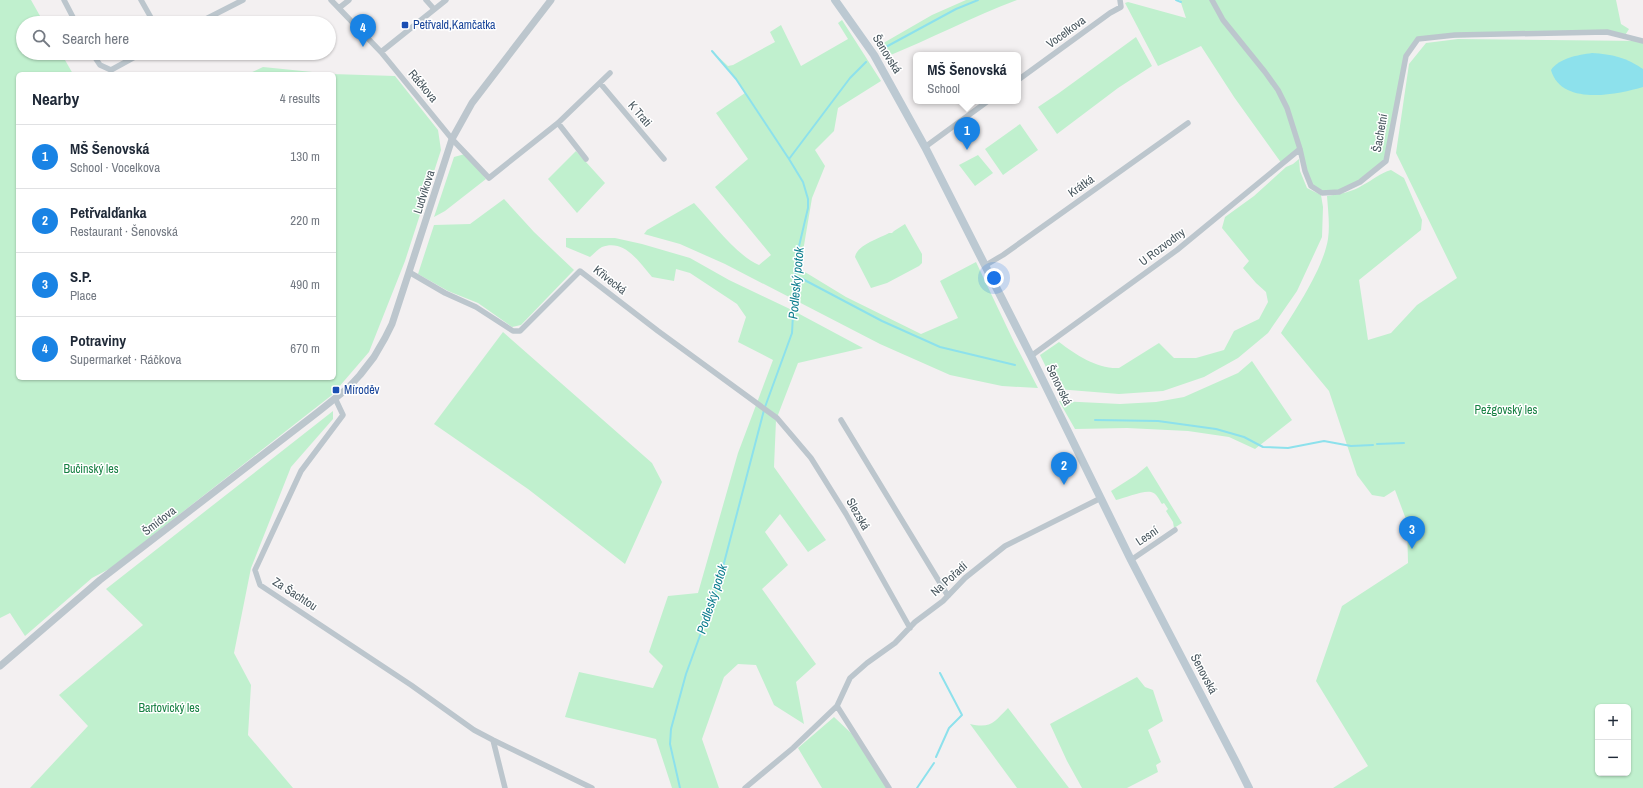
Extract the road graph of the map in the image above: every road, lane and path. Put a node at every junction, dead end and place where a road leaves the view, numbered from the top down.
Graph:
1 (64, 0) edge
2 (141, 0) edge
3 (243, 0) edge
4 (331, 0) edge
5 (349, 0) edge
6 (426, 0) edge
7 (446, 0) edge
8 (551, 0) edge
9 (835, 0) edge
10 (1120, 0) edge
11 (1212, 0) edge
12 (339, 8) junction
13 (434, 9) junction
14 (72, 16) edge
15 (150, 16) edge
16 (212, 16) edge
17 (1643, 41) edge
18 (381, 52) junction
19 (97, 60) edge
20 (129, 60) edge
21 (610, 73) dead end
22 (1021, 78) edge
23 (600, 83) junction
24 (984, 104) edge
25 (558, 123) junction
26 (1188, 123) dead end
27 (452, 139) junction
28 (925, 147) junction
29 (1300, 149) junction
30 (586, 160) dead end
31 (664, 160) dead end
32 (986, 265) junction
33 (410, 272) junction
34 (1031, 356) junction
35 (335, 398) junction
36 (777, 418) joint
37 (841, 420) dead end
38 (1100, 498) junction
39 (1175, 530) dead end
40 (1131, 560) junction
41 (948, 596) junction
42 (910, 628) junction
43 (0, 666) edge
44 (838, 706) junction
45 (494, 740) junction
46 (505, 788) edge
47 (592, 788) edge
48 (744, 788) edge
49 (888, 788) edge
50 (1249, 788) edge

1 - 14 street
2 - 15 street
3 - 16 street
4 - 12 street, Ráčkova
5 - 12 street
6 - 13 street
7 - 13 street
8 - 27 street, Ludvíkova
9 - 28 main road, Šenovská
10 - 22 street, Vocelkova
11 - 29 street, Šachetní
12 - 18 street, Ráčkova
13 - 18 street
17 - 29 street, Šachetní
18 - 27 street, Ráčkova
19 - 20 street
21 - 23 street
23 - 25 street
23 - 31 street, K Trati
24 - 28 street
25 - 27 street, Ráčkova
25 - 30 street
26 - 32 street, Krátká
27 - 33 street, Ludvíkova
28 - 32 main road, Šenovská
29 - 34 street, U Rozvodny
32 - 34 main road, Šenovská
33 - 35 street, Ludvíkova
33 - 36 street, Křivecká
34 - 38 main road, Šenovská
35 - 43 street, Šmídova
35 - 45 street, Za Šachtou
36 - 42 street, Slezská
37 - 41 street
38 - 40 main road, Šenovská
38 - 41 street, Na Pořadí
39 - 40 street, Lesní
40 - 50 main road, Šenovská
41 - 42 street, Na Pořadí
42 - 44 street, Na Pořadí
44 - 48 street, Na Pořadí
44 - 49 street
45 - 46 street
45 - 47 street, Za Šachtou

